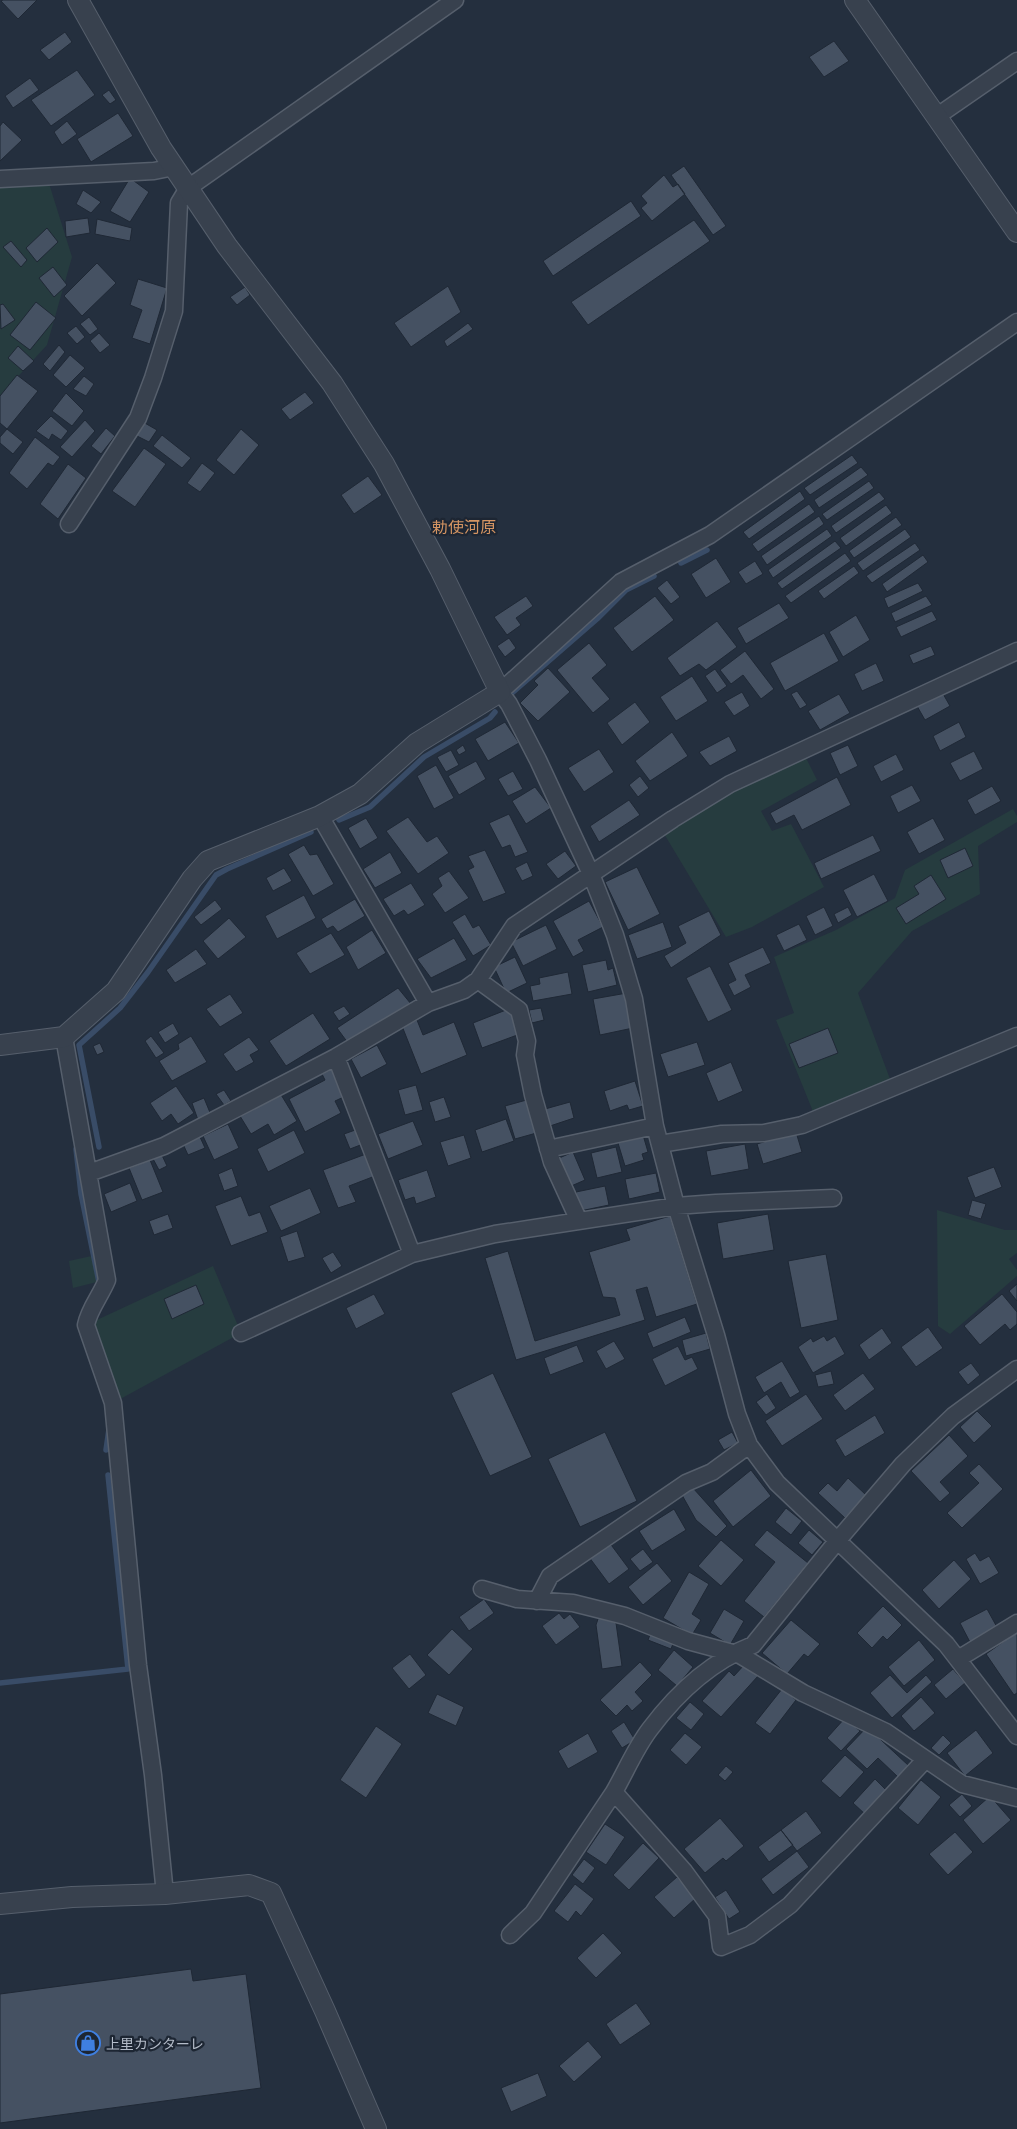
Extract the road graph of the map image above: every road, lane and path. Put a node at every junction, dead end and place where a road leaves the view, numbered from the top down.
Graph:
1 (78, 0) edge
2 (455, 0) edge
3 (855, 0) edge
4 (1017, 60) edge
5 (936, 117) junction
6 (174, 167) junction
7 (0, 179) edge
8 (188, 188) junction
9 (1017, 232) edge
10 (1017, 322) edge
11 (69, 524) dead end
12 (1017, 651) edge
13 (500, 692) junction
14 (320, 816) junction
15 (591, 874) junction
16 (478, 980) junction
17 (428, 1002) junction
18 (1017, 1036) edge
19 (64, 1037) junction
20 (0, 1045) edge
21 (336, 1057) junction
22 (655, 1126) junction
23 (660, 1144) junction
24 (548, 1149) junction
25 (89, 1173) junction
26 (833, 1198) dead end
27 (676, 1206) junction
28 (579, 1221) junction
29 (412, 1254) junction
30 (241, 1333) dead end
31 (1017, 1369) edge
32 (749, 1445) junction
33 (838, 1540) junction
34 (482, 1588) dead end
35 (537, 1601) junction
36 (1017, 1623) edge
37 (732, 1653) junction
38 (958, 1659) junction
39 (1017, 1736) edge
40 (925, 1760) junction
41 (614, 1792) junction
42 (1017, 1798) edge
43 (165, 1894) junction
44 (0, 1904) edge
45 (510, 1935) dead end
46 (376, 2129) edge

1 - 6 street
2 - 8 street
3 - 5 street
4 - 5 street
5 - 9 street
6 - 7 street
6 - 8 street
8 - 11 street
8 - 13 street
10 - 13 street
12 - 15 street
13 - 14 street
13 - 15 street
14 - 17 street
14 - 19 street
15 - 16 street
15 - 22 street
16 - 17 street
16 - 24 street
17 - 21 street
18 - 23 street
19 - 20 street
19 - 25 street
21 - 25 street
21 - 29 street
22 - 23 street
22 - 24 street
23 - 27 street
24 - 28 street
25 - 43 street
26 - 27 street
27 - 28 street
27 - 32 street
28 - 29 street
29 - 30 street
31 - 33 street
32 - 33 street
32 - 35 street
33 - 37 street
33 - 38 street
34 - 35 street
35 - 37 street
36 - 38 street
37 - 40 street
37 - 41 street
38 - 39 street
40 - 41 street
40 - 42 street
41 - 45 street
43 - 44 street
43 - 46 street

